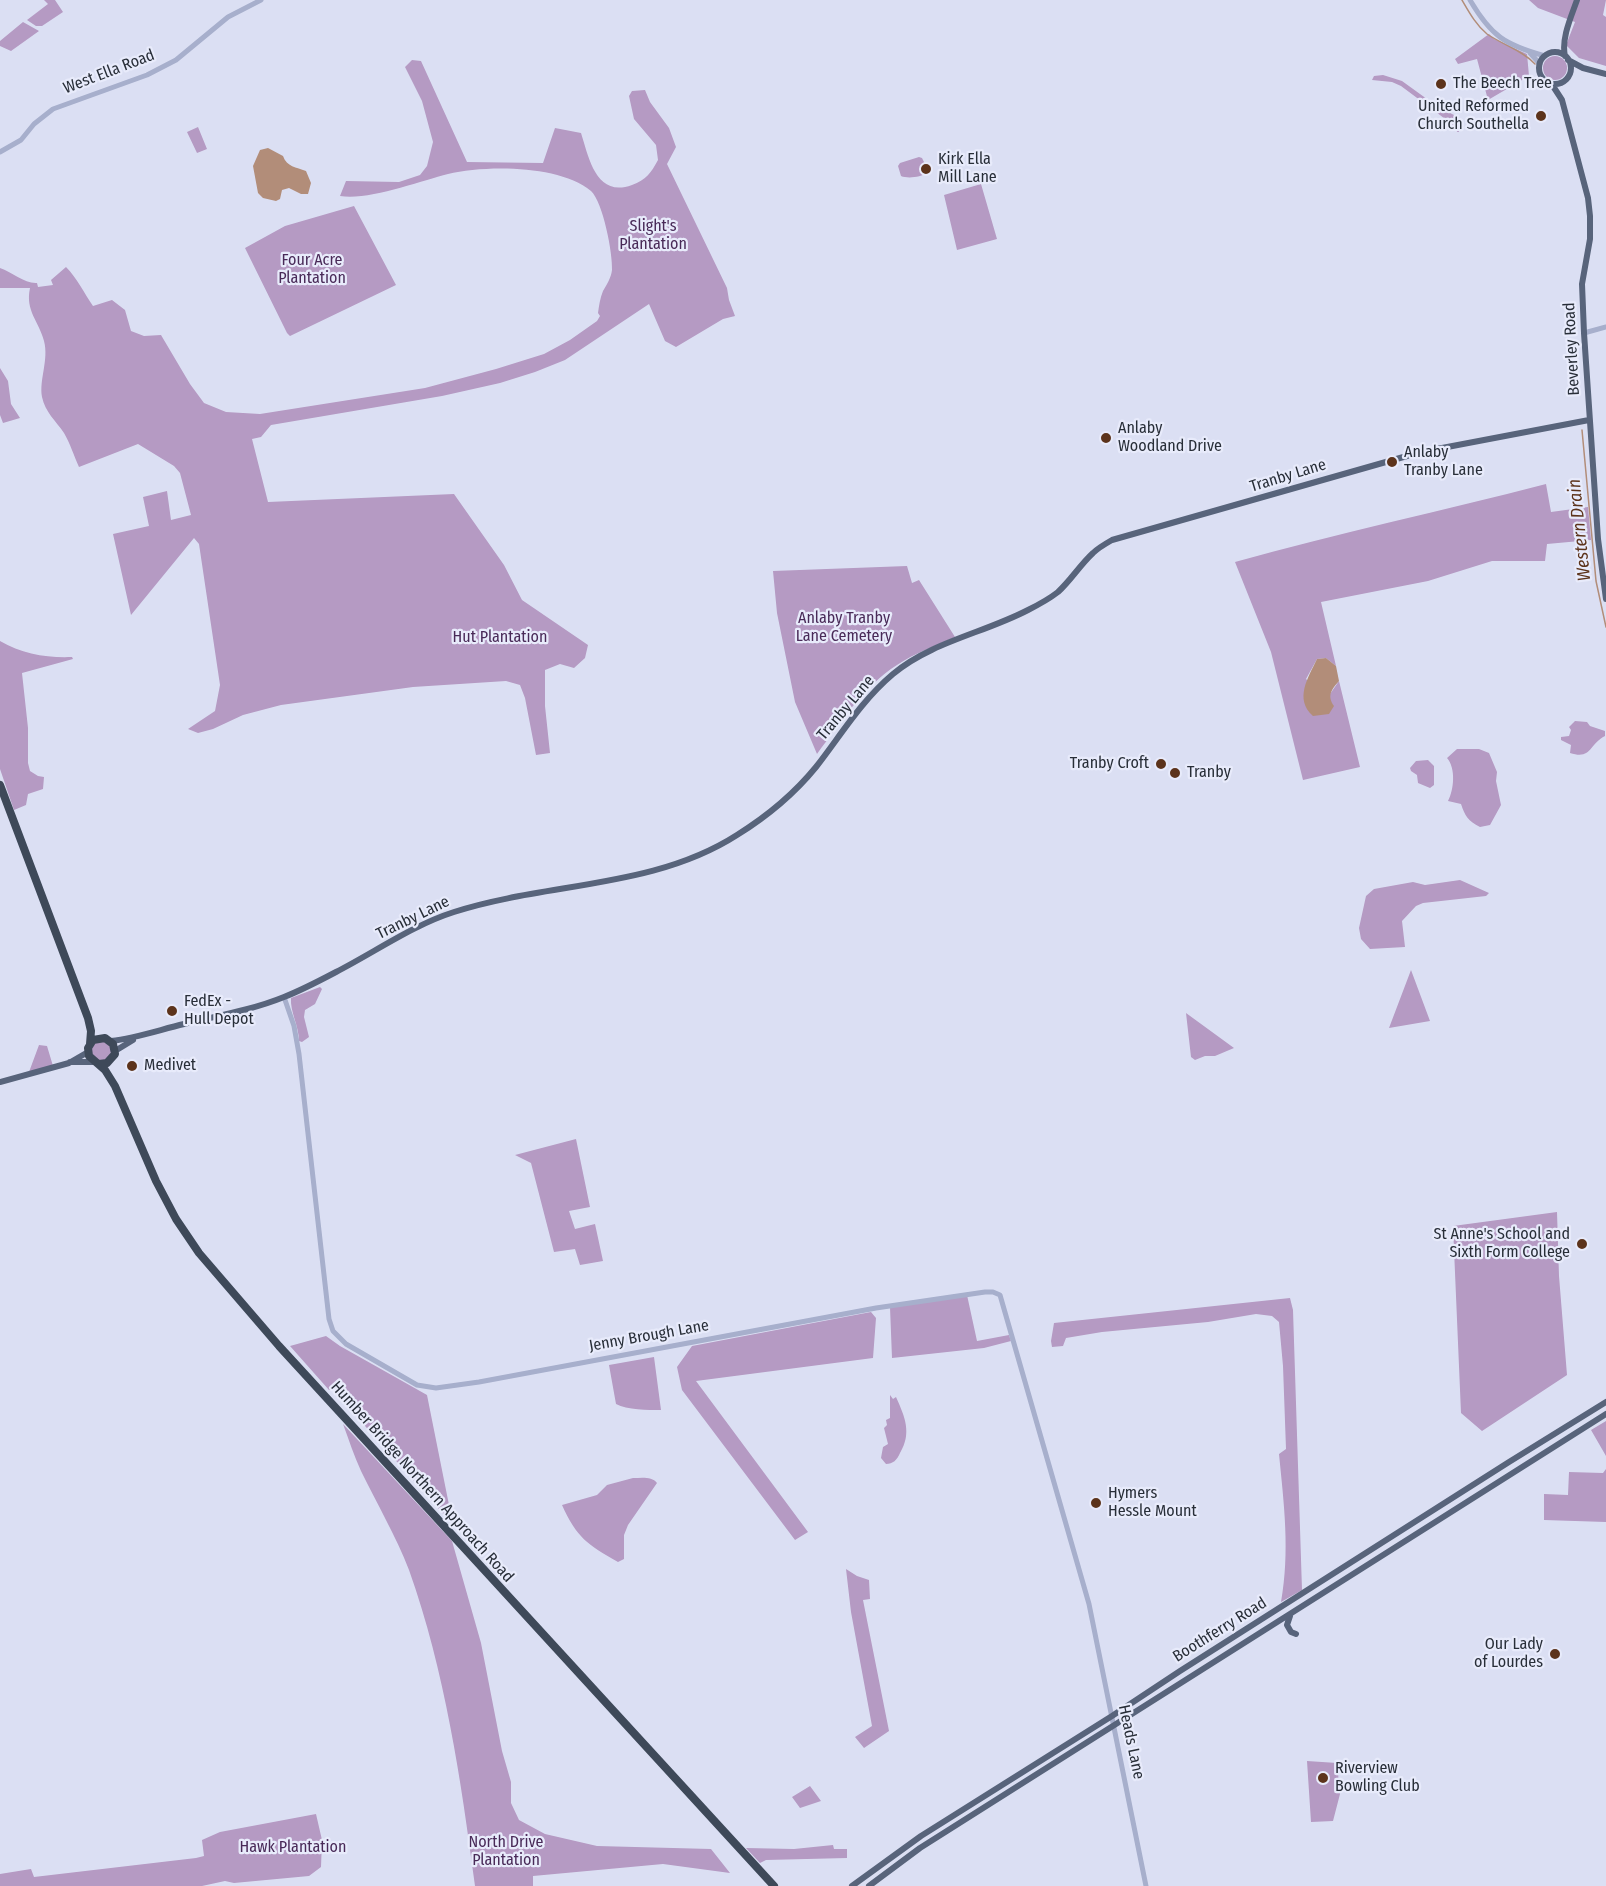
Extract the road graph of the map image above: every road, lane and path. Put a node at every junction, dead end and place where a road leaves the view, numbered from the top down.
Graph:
1 (261, 0) edge
2 (1470, 0) edge
3 (1577, 0) edge
4 (1566, 36) junction
5 (1530, 53) junction
6 (1553, 53) junction
7 (1545, 56) junction
8 (1567, 58) junction
9 (1540, 64) junction
10 (1583, 68) junction
11 (1606, 74) edge
12 (1569, 75) junction
13 (1563, 81) junction
14 (1551, 83) junction
15 (1562, 100) junction
16 (0, 152) edge
17 (1606, 327) edge
18 (1584, 333) junction
19 (1589, 420) junction
20 (1606, 598) edge
21 (0, 785) edge
22 (284, 997) junction
23 (88, 1018) junction
24 (136, 1038) junction
25 (108, 1039) junction
26 (89, 1048) junction
27 (114, 1054) junction
28 (69, 1062) junction
29 (96, 1063) junction
30 (0, 1082) edge
31 (115, 1086) junction
32 (1606, 1402) edge
33 (1606, 1414) edge
34 (1089, 1604) joint
35 (1292, 1613) junction
36 (1296, 1634) dead end
37 (1112, 1716) junction
38 (1114, 1726) junction
39 (773, 1886) edge
40 (852, 1886) edge
41 (869, 1886) edge
42 (1146, 1886) edge

1 - 16 street, West Ella Road
2 - 5 street
3 - 4 main road
4 - 6 main road
4 - 8 main road
5 - 7 street
5 - 9 street
6 - 7 main road
6 - 8 main road
7 - 9 main road
8 - 10 main road
8 - 12 main road
9 - 14 main road
10 - 11 main road
10 - 12 main road
12 - 13 main road
13 - 14 main road
13 - 15 main road, Beverley Road
14 - 15 main road, Beverley Road
15 - 18 main road, Beverley Road
17 - 18 street
18 - 19 main road, Beverley Road
19 - 20 main road, Beverley Road
19 - 22 main road, Tranby Lane
21 - 23 highway
22 - 24 main road, Tranby Lane
22 - 34 street, Jenny Brough Lane
23 - 25 highway
23 - 26 highway
24 - 25 main road, Tranby Lane
24 - 27 main road, Tranby Lane
25 - 26 highway
25 - 27 highway
26 - 28 main road
26 - 29 highway
27 - 29 highway
27 - 31 highway
28 - 29 main road
28 - 30 main road
29 - 31 highway, Humber Bridge Northern Approach Road
31 - 39 highway, Humber Bridge Northern Approach Road
32 - 37 main road, Boothferry Road
33 - 35 main road, Boothferry Road
34 - 37 street, Heads Lane
35 - 36 main road
35 - 38 main road, Boothferry Road
37 - 38 street, Heads Lane
37 - 40 main road, Boothferry Road
38 - 41 main road, Boothferry Road
38 - 42 street, Heads Lane

